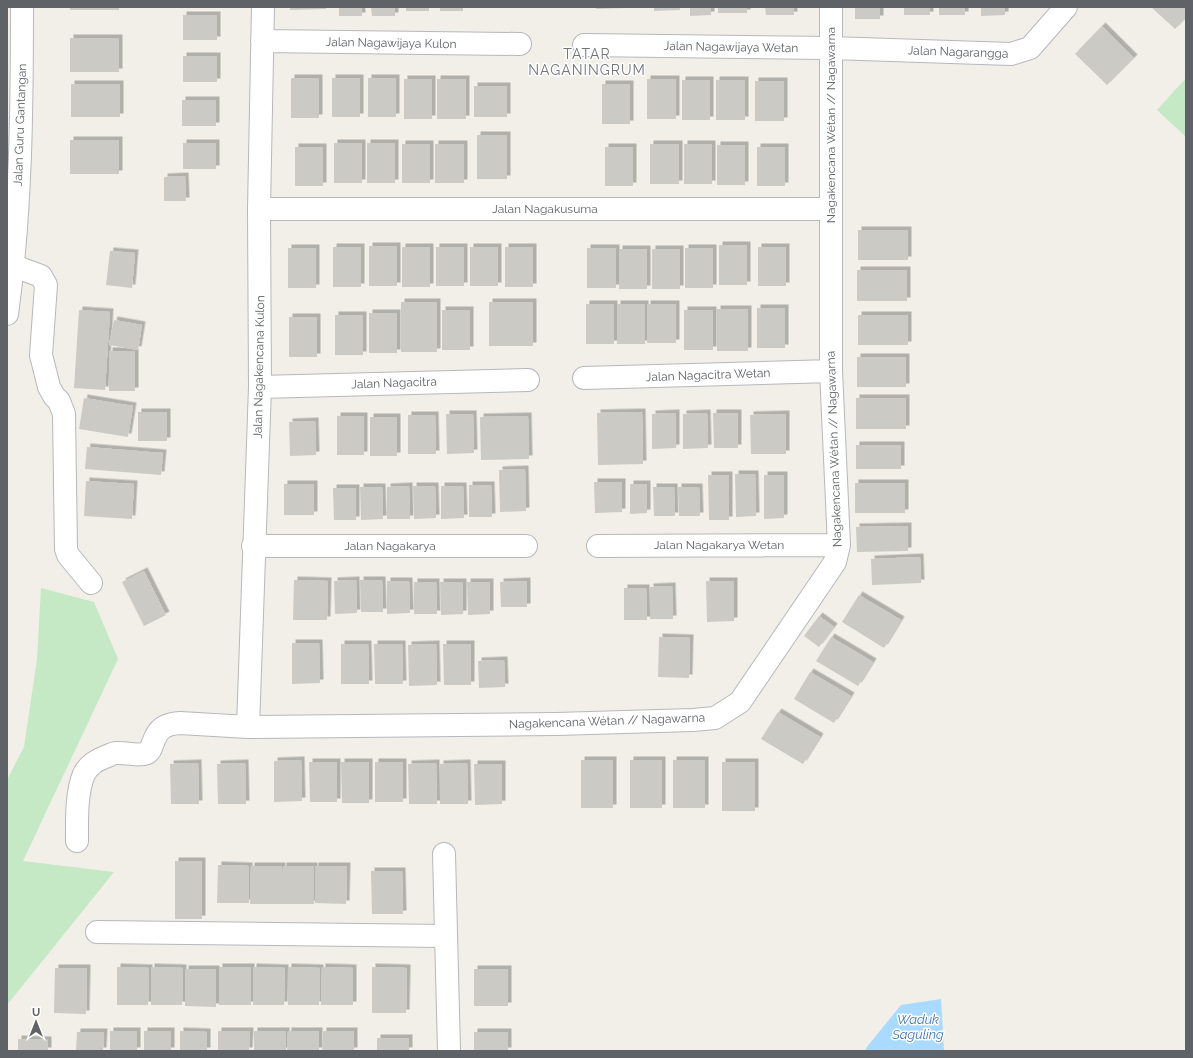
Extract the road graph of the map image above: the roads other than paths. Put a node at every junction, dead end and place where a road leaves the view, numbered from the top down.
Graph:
1 (22, 7) edge
2 (263, 7) edge
3 (830, 7) edge
4 (1066, 7) edge
5 (262, 41) junction
6 (520, 44) dead end
7 (584, 45) dead end
8 (831, 48) junction
9 (259, 209) junction
10 (831, 209) junction
11 (14, 266) junction
12 (7, 314) edge
13 (832, 371) junction
14 (584, 378) dead end
15 (528, 380) dead end
16 (260, 387) junction
17 (840, 545) junction
18 (254, 546) junction
19 (526, 546) dead end
20 (598, 546) dead end
21 (91, 583) dead end
22 (248, 727) junction
23 (77, 841) dead end
24 (444, 854) dead end
25 (97, 932) dead end
26 (446, 936) junction
27 (449, 1051) edge

1 - 11 street, Jalan Guru Gantangan
2 - 5 street, Jalan Nagakencana Kulon
3 - 8 street, Nagakencana Wétan // Nagawarna
4 - 8 street, Jalan Nagarangga
5 - 6 street, Jalan Nagawijaya Kulon
5 - 9 street, Jalan Nagakencana Kulon
7 - 8 street, Jalan Nagawijaya Wetan
8 - 10 street, Nagakencana Wétan // Nagawarna
9 - 10 street, Jalan Nagakusuma
9 - 16 street, Jalan Nagakencana Kulon
10 - 13 street, Nagakencana Wétan // Nagawarna
11 - 12 street, Jalan Guru Gantangan
11 - 21 street
13 - 14 street, Jalan Nagacitra Wetan
13 - 17 street, Nagakencana Wétan // Nagawarna
15 - 16 street, Jalan Nagacitra
16 - 18 street, Jalan Nagakencana Kulon
17 - 20 street, Jalan Nagakarya Wetan
17 - 22 street, Nagakencana Wétan // Nagawarna
18 - 19 street, Jalan Nagakarya
18 - 22 street, Jalan Nagakencana Kulon
22 - 23 street, Nagakencana Wétan // Nagawarna
24 - 26 street
25 - 26 street
26 - 27 street

